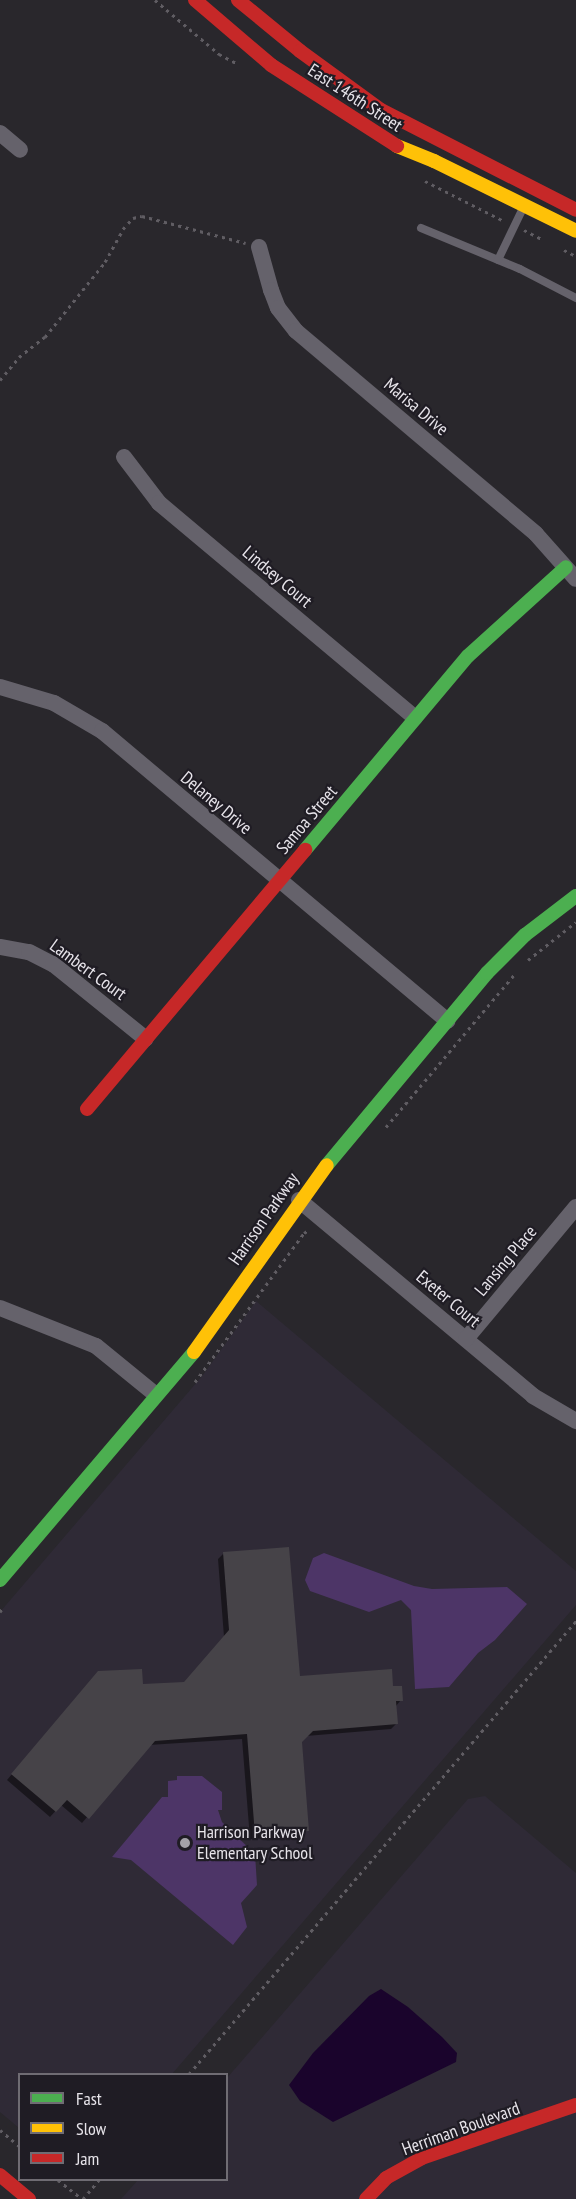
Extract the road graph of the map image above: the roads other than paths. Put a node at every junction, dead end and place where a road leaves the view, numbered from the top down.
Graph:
1 (195, 0) edge
2 (237, 0) edge
3 (0, 133) edge
4 (20, 150) dead end
5 (524, 205) junction
6 (576, 210) edge
7 (421, 228) dead end
8 (576, 231) edge
9 (259, 247) road end
10 (498, 260) junction
11 (576, 297) edge
12 (124, 457) dead end
13 (571, 573) edge
14 (0, 687) edge
15 (415, 718) junction
16 (279, 882) junction
17 (576, 896) edge
18 (0, 947) edge
19 (447, 1021) junction
20 (146, 1039) junction
21 (87, 1109) dead end
22 (299, 1200) junction
23 (576, 1207) edge
24 (0, 1308) edge
25 (466, 1339) junction
26 (156, 1395) junction
27 (576, 1421) edge
28 (0, 1580) edge
29 (576, 2105) edge
30 (0, 2175) edge
31 (29, 2199) edge
32 (366, 2199) edge

1 - 5 street, East 146th Street
2 - 6 street, East 146th Street
3 - 4 street
5 - 8 street, East 146th Street
5 - 10 lane
7 - 10 lane
9 - 13 street, Marisa Drive
10 - 11 lane
12 - 15 street, Lindsey Court
13 - 15 street, Samoa Street
14 - 16 street, Delaney Drive
15 - 16 street, Samoa Street
16 - 19 street, Delaney Drive
16 - 20 street, Samoa Street
17 - 19 street, Harrison Parkway
18 - 20 street, Lambert Court
19 - 22 street, Harrison Parkway
20 - 21 street, Samoa Street
22 - 25 street, Exeter Court
22 - 26 street, Harrison Parkway
23 - 25 street, Lansing Place
24 - 26 street
25 - 27 street, Exeter Court
26 - 28 street, Harrison Parkway
29 - 32 street, Herriman Boulevard
30 - 31 street

